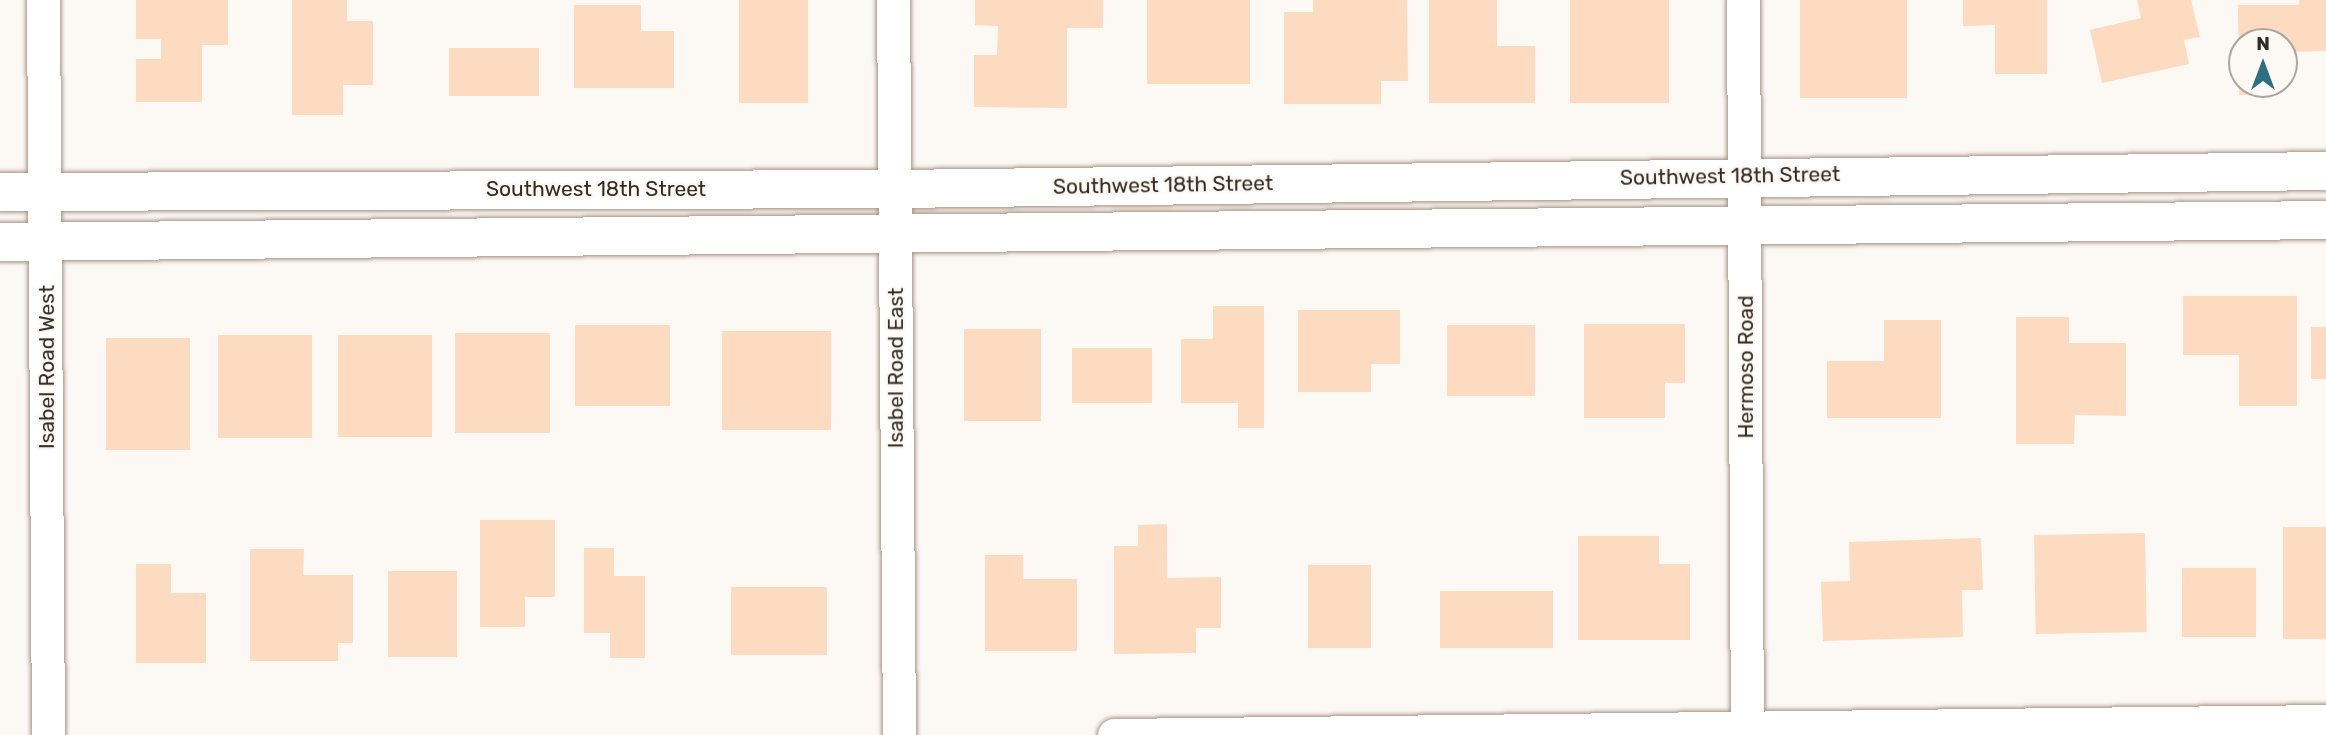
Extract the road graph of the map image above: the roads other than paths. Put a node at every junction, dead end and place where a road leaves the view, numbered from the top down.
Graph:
1 (43, 0) edge
2 (893, 0) edge
3 (1743, 0) edge
4 (2326, 171) edge
5 (1745, 176) junction
6 (895, 189) junction
7 (46, 191) junction
8 (0, 192) edge
9 (2326, 220) edge
10 (1746, 225) junction
11 (895, 233) junction
12 (0, 242) edge
13 (46, 242) junction
14 (2326, 721) edge
15 (1747, 732) edge
16 (48, 735) edge
17 (899, 735) edge
18 (1115, 735) edge

1 - 7 street, Isabel Road West
2 - 6 street, Isabel Road East
3 - 5 street, Hermoso Road
4 - 5 main road, Southwest 18th Street
5 - 6 main road, Southwest 18th Street
5 - 10 street, Hermoso Road
6 - 7 main road, Southwest 18th Street
6 - 11 street, Isabel Road East
7 - 8 main road, Southwest 18th Street
7 - 13 street, Isabel Road West
9 - 10 main road
10 - 11 main road
10 - 15 street, Hermoso Road
11 - 13 main road
11 - 17 street, Isabel Road East
12 - 13 main road
13 - 16 street, Isabel Road West
14 - 15 street
15 - 18 street

